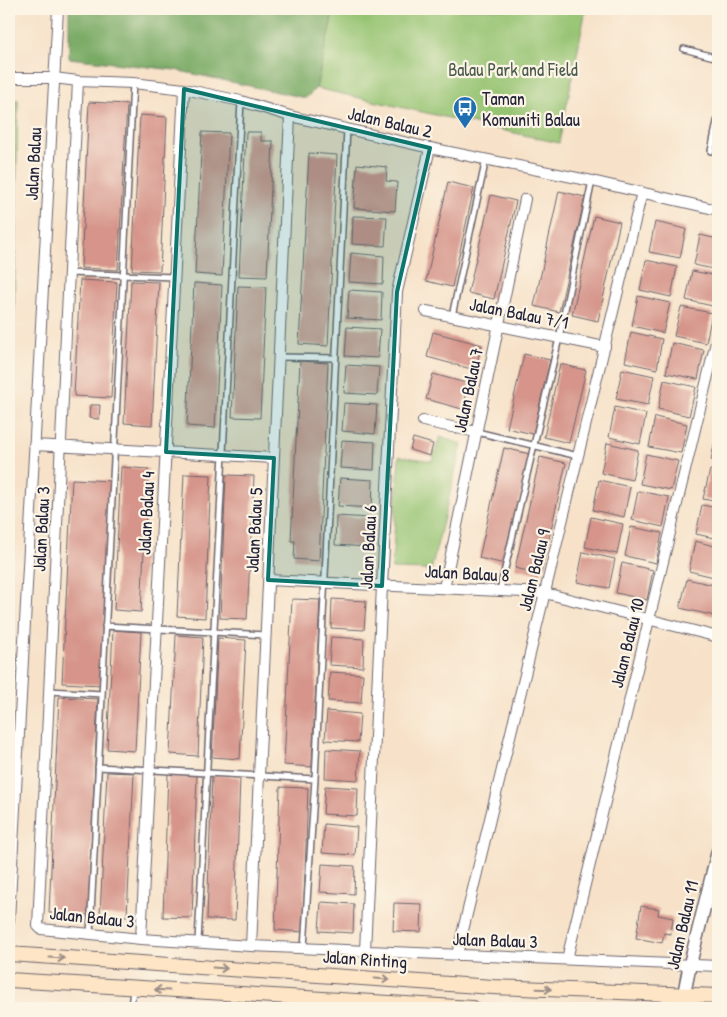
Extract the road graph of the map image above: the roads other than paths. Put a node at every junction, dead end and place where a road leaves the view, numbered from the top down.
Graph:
1 (58, 9) edge
2 (684, 49) dead end
3 (718, 58) edge
4 (9, 78) edge
5 (54, 78) junction
6 (78, 81) junction
7 (133, 83) junction
8 (184, 89) junction
9 (241, 101) junction
10 (290, 116) junction
11 (718, 117) edge
12 (347, 129) junction
13 (430, 148) junction
14 (710, 151) dead end
15 (486, 159) junction
16 (592, 182) junction
17 (642, 192) junction
18 (525, 199) dead end
19 (718, 210) edge
20 (69, 273) junction
21 (123, 275) junction
22 (175, 277) junction
23 (426, 311) dead end
24 (452, 316) junction
25 (498, 325) junction
26 (718, 334) edge
27 (559, 338) junction
28 (605, 347) junction
29 (279, 357) junction
30 (335, 358) junction
31 (423, 421) dead end
32 (476, 432) junction
33 (34, 445) junction
34 (533, 445) junction
35 (61, 446) junction
36 (114, 449) junction
37 (166, 452) junction
38 (223, 455) junction
39 (578, 456) junction
40 (274, 458) junction
41 (268, 580) junction
42 (324, 583) junction
43 (382, 586) junction
44 (444, 588) junction
45 (500, 591) junction
46 (545, 593) junction
47 (649, 620) junction
48 (106, 626) junction
49 (157, 629) junction
50 (214, 632) junction
51 (266, 635) junction
52 (718, 637) edge
53 (49, 691) junction
54 (102, 694) junction
55 (98, 767) junction
56 (149, 770) junction
57 (207, 773) junction
58 (259, 776) junction
59 (315, 779) junction
60 (718, 851) edge
61 (9, 920) edge
62 (90, 934) junction
63 (141, 939) junction
64 (198, 943) junction
65 (251, 946) junction
66 (304, 948) junction
67 (365, 951) junction
68 (9, 954) edge
69 (458, 955) junction
70 (567, 959) junction
71 (690, 964) junction
72 (718, 966) edge
73 (9, 980) edge
74 (133, 988) junction
75 (718, 996) edge
76 (684, 1001) edge
77 (413, 1006) edge
78 (131, 1008) edge
79 (473, 1008) edge

1 - 5 street, Jalan Balau
2 - 3 lane
4 - 5 street, Jalan Balau 2
5 - 6 street, Jalan Balau 2
5 - 33 street, Jalan Balau
6 - 7 street, Jalan Balau 2
6 - 20 street, Jalan Balau 3
7 - 8 street, Jalan Balau 2
7 - 21 lane
8 - 9 street, Jalan Balau 2
8 - 22 street, Jalan Balau 4
9 - 10 street, Jalan Balau 2
9 - 38 lane
10 - 12 street, Jalan Balau 2
10 - 29 street, Jalan Balau 5
11 - 14 lane
12 - 13 street, Jalan Balau 2
12 - 30 lane
13 - 15 street, Jalan Balau 2
13 - 43 street, Jalan Balau 6
15 - 16 street, Jalan Balau 2
15 - 24 lane
16 - 17 street, Jalan Balau 2
16 - 27 lane
17 - 19 street, Jalan Balau 2
17 - 28 street, Jalan Balau 9
18 - 25 street, Jalan Balau 7
20 - 21 lane
20 - 35 street, Jalan Balau 3
21 - 22 lane
21 - 36 lane
22 - 37 street, Jalan Balau 4
23 - 24 street, Jalan Balau 7/1
24 - 25 street, Jalan Balau 7/1
25 - 27 street, Jalan Balau 7/1
25 - 32 street, Jalan Balau 7
26 - 47 street, Jalan Balau 10
27 - 28 street, Jalan Balau 7/1
27 - 34 lane
28 - 39 street, Jalan Balau 9
29 - 30 lane
29 - 40 street, Jalan Balau 5
30 - 42 lane
31 - 32 street
32 - 34 lane
32 - 44 street, Jalan Balau 7
33 - 35 street
33 - 61 street, Jalan Balau
34 - 39 lane
34 - 45 lane
35 - 36 street
35 - 53 street, Jalan Balau 3
36 - 37 street
36 - 48 lane
37 - 38 street
37 - 49 street, Jalan Balau 4
38 - 40 street
38 - 50 lane
39 - 46 street, Jalan Balau 9
40 - 41 street, Jalan Balau 5
41 - 42 street, Jalan Balau 8
41 - 51 street, Jalan Balau 5
42 - 43 street, Jalan Balau 8
42 - 59 lane
43 - 44 street, Jalan Balau 8
43 - 67 street, Jalan Balau 6
44 - 45 street, Jalan Balau 8
45 - 46 street, Jalan Balau 8
46 - 47 street, Jalan Balau 8
46 - 69 street, Jalan Balau 9
47 - 52 street, Jalan Balau 8
47 - 70 street, Jalan Balau 10
48 - 49 lane
48 - 54 lane
49 - 50 lane
49 - 56 street, Jalan Balau 4
50 - 51 lane
50 - 57 lane
51 - 58 street, Jalan Balau 5
53 - 54 lane
53 - 62 street, Jalan Balau 3
54 - 55 lane
55 - 56 lane
55 - 62 lane
56 - 57 lane
56 - 63 street, Jalan Balau 4
57 - 58 lane
57 - 64 lane
58 - 59 lane
58 - 65 street, Jalan Balau 5
59 - 66 lane
60 - 71 street, Jalan Balau 11
62 - 63 street, Jalan Balau 3
63 - 64 street, Jalan Balau 3
64 - 65 street, Jalan Balau 3
65 - 66 street, Jalan Balau 3
66 - 67 street, Jalan Balau 3
67 - 69 street, Jalan Balau 3
68 -> 76 main road, Jalan Rinting
69 - 70 street, Jalan Balau 3
70 - 71 street, Jalan Balau 3
71 - 72 street, Jalan Balau 3
71 - 76 street, Jalan Balau 11
73 - 74 main road
77 -> 74 main road
74 - 78 lane
75 - 76 main road, Jalan Rinting
77 - 79 main road

